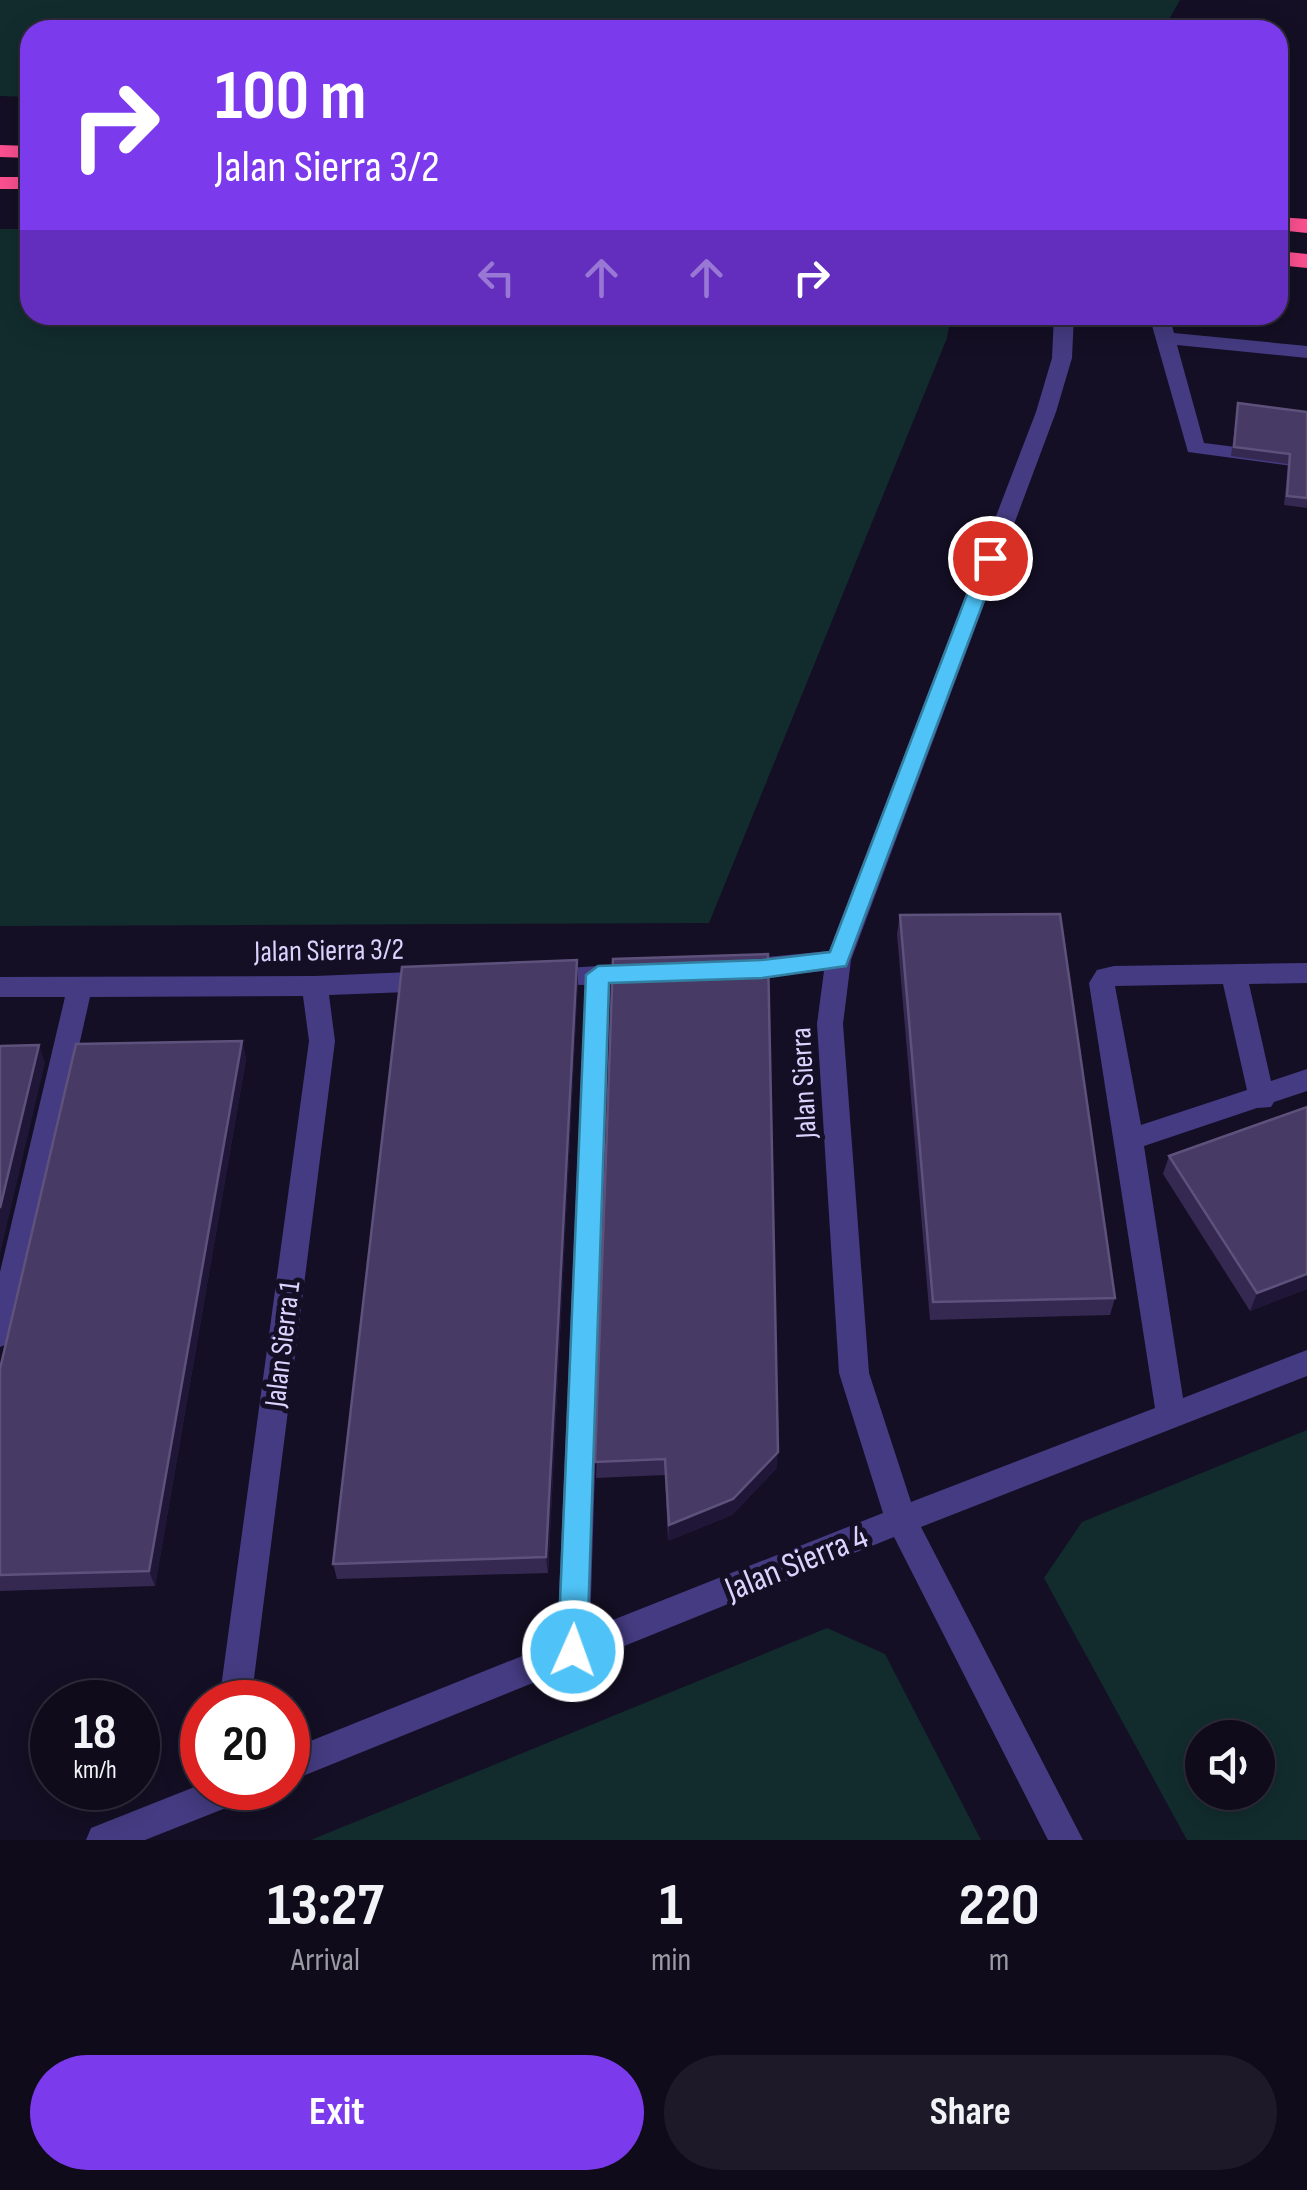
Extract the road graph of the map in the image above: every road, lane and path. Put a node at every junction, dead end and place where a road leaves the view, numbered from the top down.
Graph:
1 (1064, 325) edge
2 (1162, 325) edge
3 (1165, 338) junction
4 (1307, 352) edge
5 (1307, 462) edge
6 (838, 960) junction
7 (708, 971) edge
8 (671, 972) edge
9 (1307, 973) edge
10 (598, 975) junction
11 (1234, 976) junction
12 (522, 978) edge
13 (466, 980) edge
14 (0, 986) edge
15 (80, 986) junction
16 (315, 986) junction
17 (1307, 1080) edge
18 (1262, 1098) junction
19 (1130, 1140) junction
20 (0, 1334) edge
21 (1307, 1363) edge
22 (1171, 1416) junction
23 (902, 1520) junction
24 (573, 1651) junction
25 (238, 1680) edge
26 (310, 1757) edge
27 (180, 1808) edge
28 (103, 1840) edge
29 (1066, 1840) edge

1 - 6 street, Jalan Sierra
2 - 3 street
3 - 4 street
3 - 5 street
6 - 7 street
6 - 23 street, Jalan Sierra
8 - 10 street
9 - 11 street
10 - 12 street
10 - 24 street
11 - 18 street
11 - 19 street
13 - 16 street, Jalan Sierra 3/2
14 - 15 street, Jalan Sierra 3/2
15 - 16 street, Jalan Sierra 3/2
15 - 20 street
16 - 25 street, Jalan Sierra 1
17 - 18 street
18 - 19 street
19 - 22 street
21 - 22 street, Jalan Sierra 4
22 - 23 street, Jalan Sierra 4
23 - 24 street, Jalan Sierra 4
23 - 29 street, Jalan Sierra
24 - 26 street, Jalan Sierra 4
27 - 28 street

